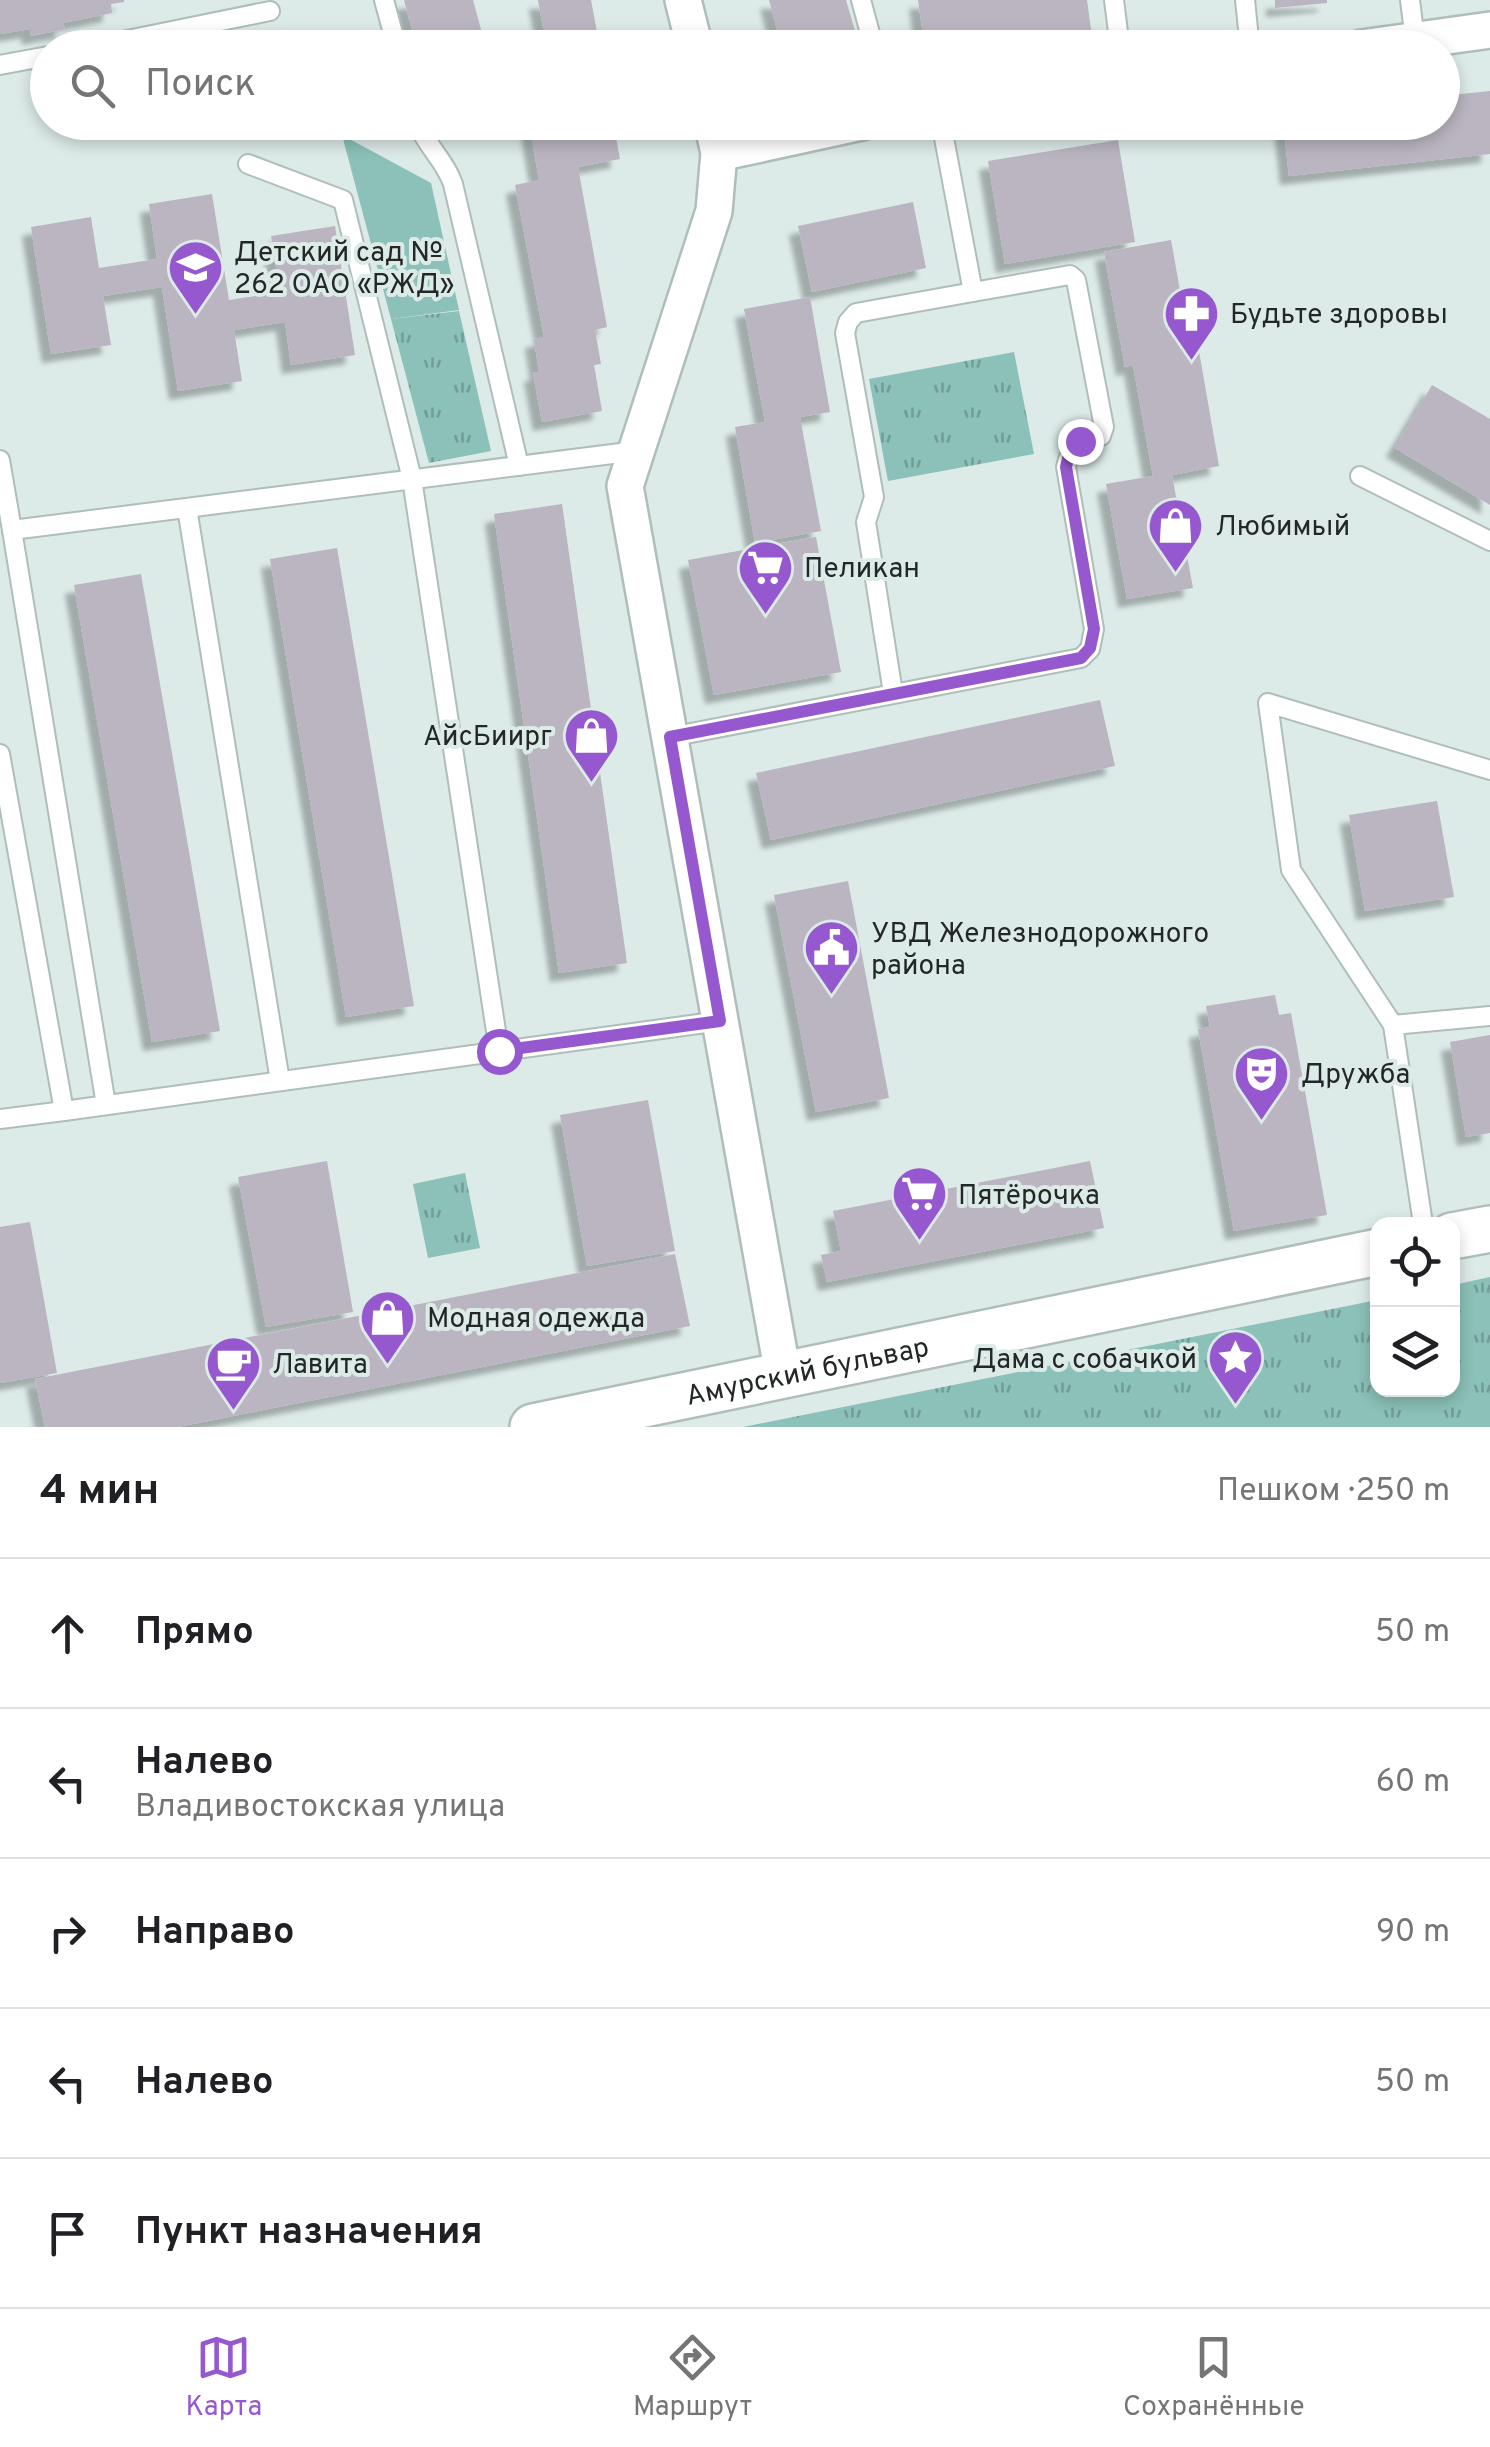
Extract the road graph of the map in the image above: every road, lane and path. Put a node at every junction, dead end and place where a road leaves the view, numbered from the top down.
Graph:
1 (384, 0) edge
2 (684, 0) edge
3 (862, 0) edge
4 (1114, 0) edge
5 (1245, 0) edge
6 (1410, 0) edge
7 (270, 11) dead end
8 (177, 30) edge
9 (392, 30) edge
10 (691, 30) edge
11 (870, 30) edge
12 (1118, 30) edge
13 (1248, 30) edge
14 (1414, 30) edge
15 (1490, 30) edge
16 (1460, 34) edge
17 (30, 59) edge
18 (0, 65) edge
19 (426, 140) edge
20 (716, 140) edge
21 (944, 140) edge
22 (248, 164) dead end
23 (973, 292) junction
24 (636, 451) junction
25 (0, 460) edge
26 (520, 466) junction
27 (1360, 476) dead end
28 (412, 479) junction
29 (187, 508) junction
30 (12, 530) junction
31 (1490, 542) edge
32 (893, 693) junction
33 (670, 737) junction
34 (0, 754) edge
35 (1490, 770) edge
36 (1490, 1016) edge
37 (720, 1021) junction
38 (1393, 1025) junction
39 (499, 1051) junction
40 (280, 1081) junction
41 (106, 1105) junction
42 (64, 1110) junction
43 (0, 1119) edge
44 (1422, 1217) edge
45 (1490, 1228) edge
46 (1460, 1234) edge
47 (1370, 1254) edge
48 (784, 1375) junction
49 (533, 1427) edge

1 - 9 lane
2 - 10 street
3 - 11 lane
4 - 12 lane
5 - 13 lane
6 - 14 lane
7 - 8 lane
15 - 16 street
17 - 18 lane
19 - 26 lane
20 - 24 street
21 - 23 lane
22 - 28 lane
23 - 32 lane
23 - 32 lane
24 - 26 lane
24 - 33 street
25 - 30 lane
26 - 28 lane
27 - 31 lane
28 - 29 lane
28 - 39 lane
29 - 30 lane
29 - 40 lane
30 - 41 lane
32 - 33 lane
33 - 37 street
34 - 42 lane
35 - 38 lane
36 - 38 lane
37 - 39 lane
37 - 48 street
38 - 44 lane
39 - 40 lane
40 - 41 lane
41 - 42 lane
42 - 43 lane
45 - 46 street
47 - 48 street, Амурский бульвар
48 - 49 street, Амурский бульвар

